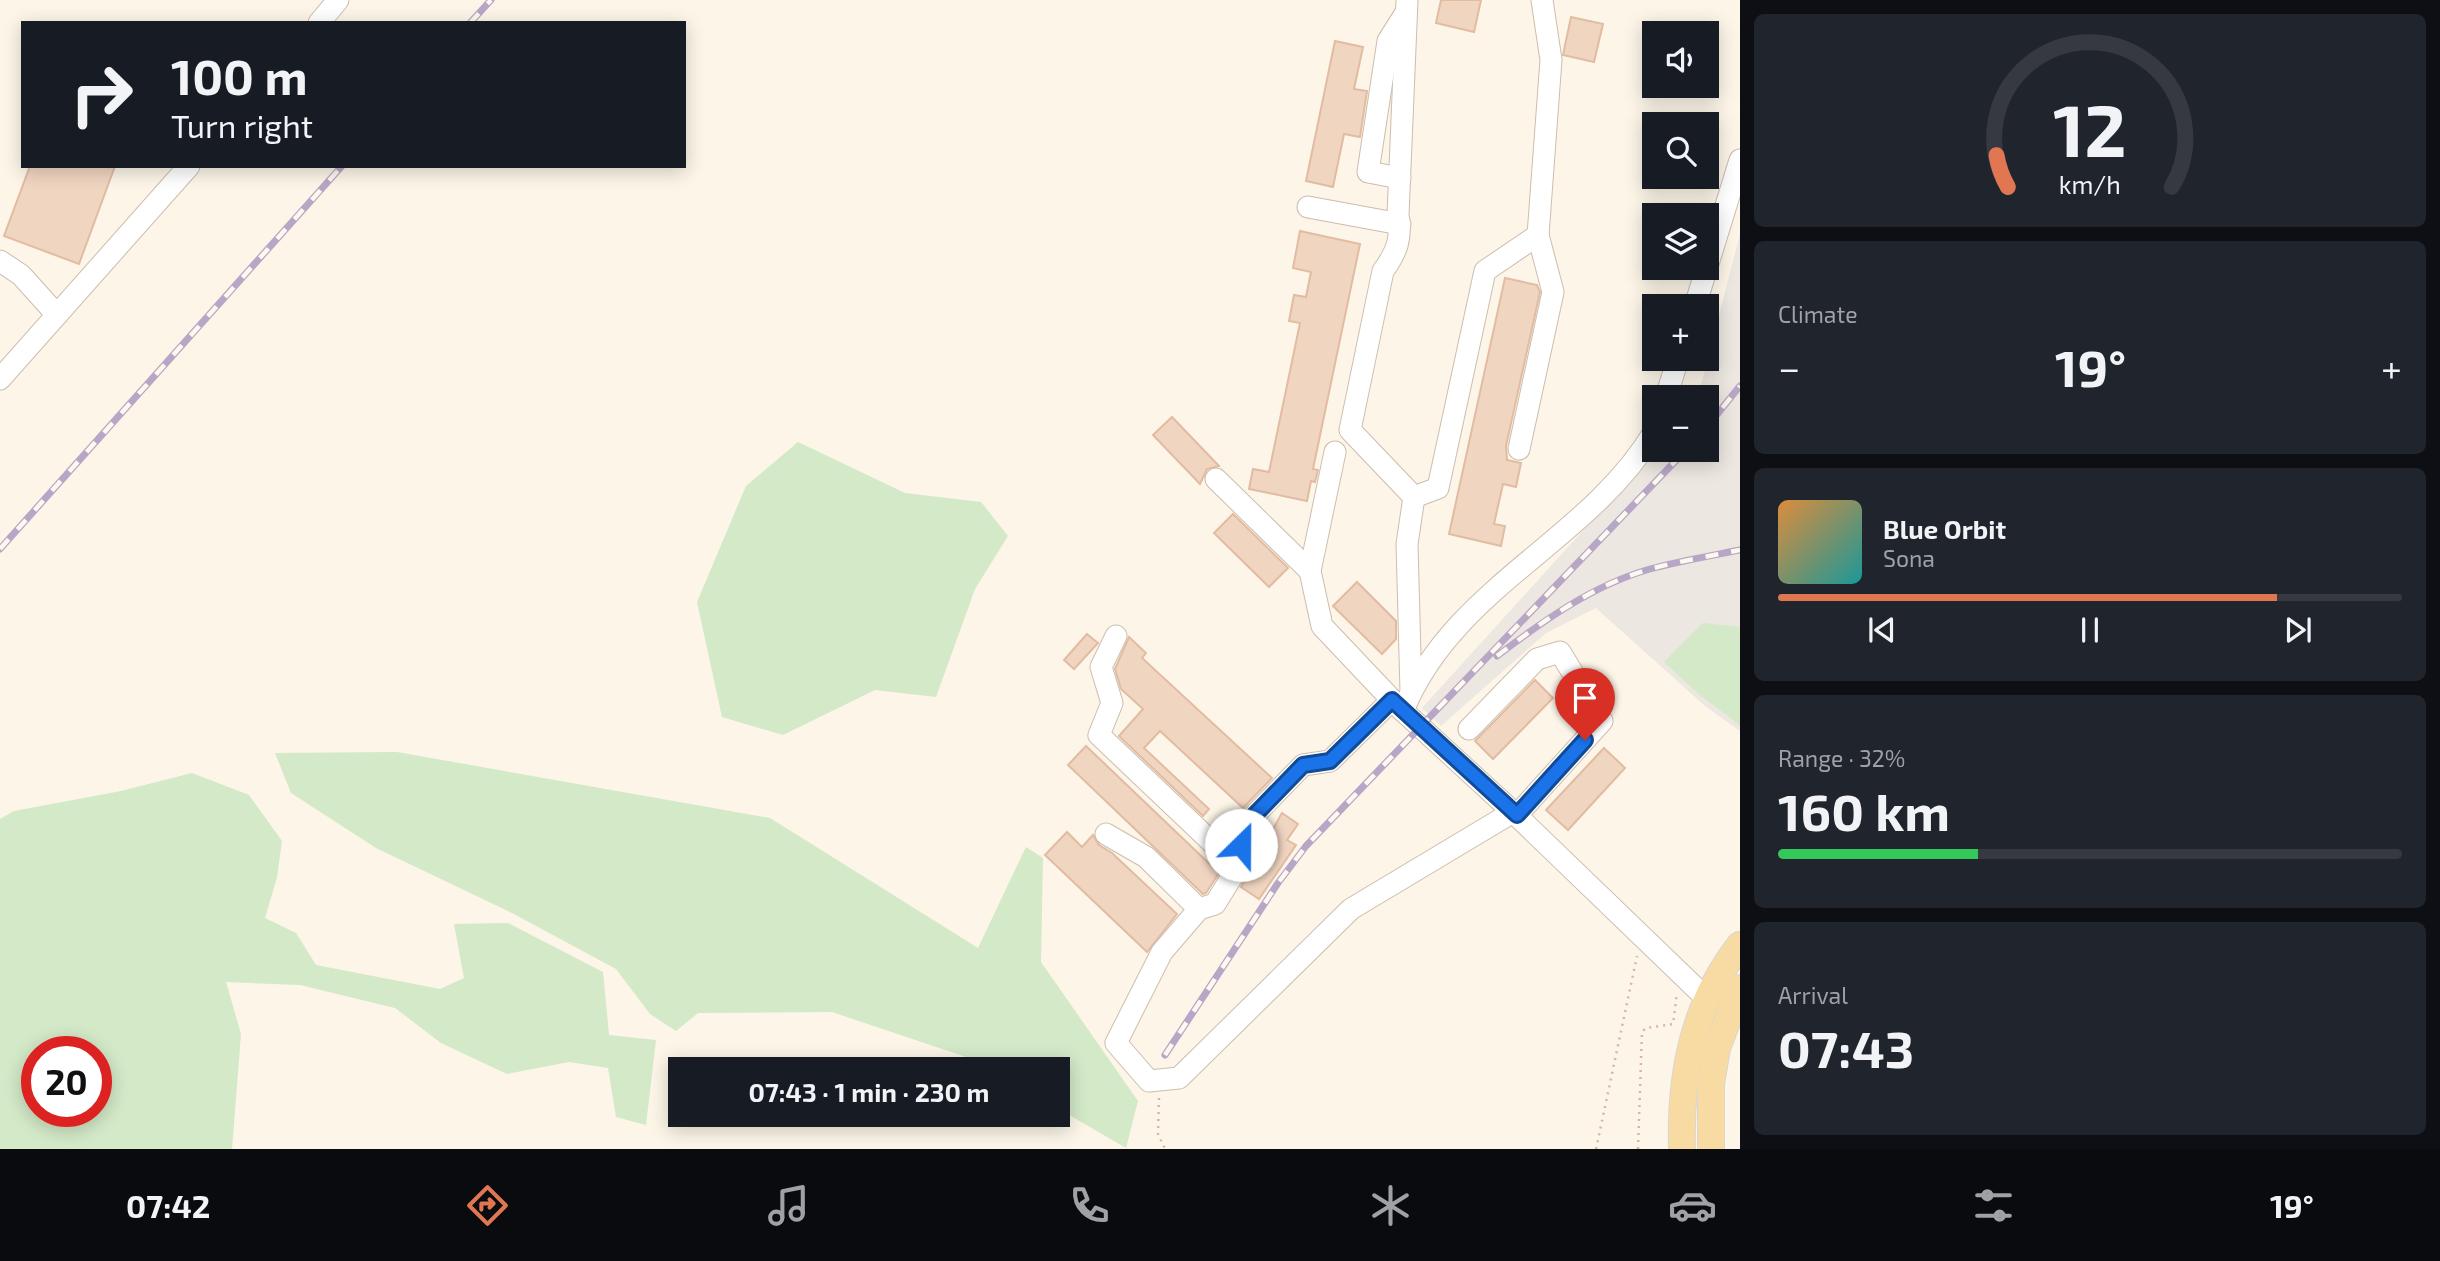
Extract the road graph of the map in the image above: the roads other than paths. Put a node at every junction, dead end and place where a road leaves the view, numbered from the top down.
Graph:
1 (338, 0) edge
2 (1542, 0) edge
3 (1407, 6) edge
4 (321, 21) edge
5 (1740, 160) edge
6 (187, 168) edge
7 (1400, 178) junction
8 (1308, 207) dead end
9 (1400, 224) junction
10 (1538, 235) junction
11 (0, 261) edge
12 (1699, 294) edge
13 (57, 315) junction
14 (0, 379) edge
15 (1519, 449) dead end
16 (1642, 450) edge
17 (1335, 452) dead end
18 (1216, 479) dead end
19 (1414, 497) junction
20 (1310, 571) junction
21 (1116, 636) dead end
22 (1402, 701) junction
23 (1469, 729) dead end
24 (1515, 813) junction
25 (1242, 828) junction
26 (1107, 834) dead end
27 (1199, 909) junction
28 (1740, 945) edge
29 (1740, 989) edge
30 (1706, 998) junction
31 (1682, 1149) edge
32 (1711, 1149) edge

1 - 4 lane
2 - 10 lane
3 - 7 lane
3 - 7 lane
5 - 12 lane
6 - 13 lane
7 - 9 lane
8 - 9 lane
9 - 19 lane
10 - 15 lane
10 - 19 lane
11 - 13 lane
13 - 14 lane
16 - 22 lane
17 - 20 lane
18 - 20 lane
19 - 22 lane
20 - 22 lane
21 - 25 lane
22 - 24 lane
22 - 25 lane
23 - 24 lane
24 - 27 lane
24 - 30 lane
25 - 27 lane
26 - 27 lane
28 - 30 main road
29 - 32 main road
30 - 31 main road

